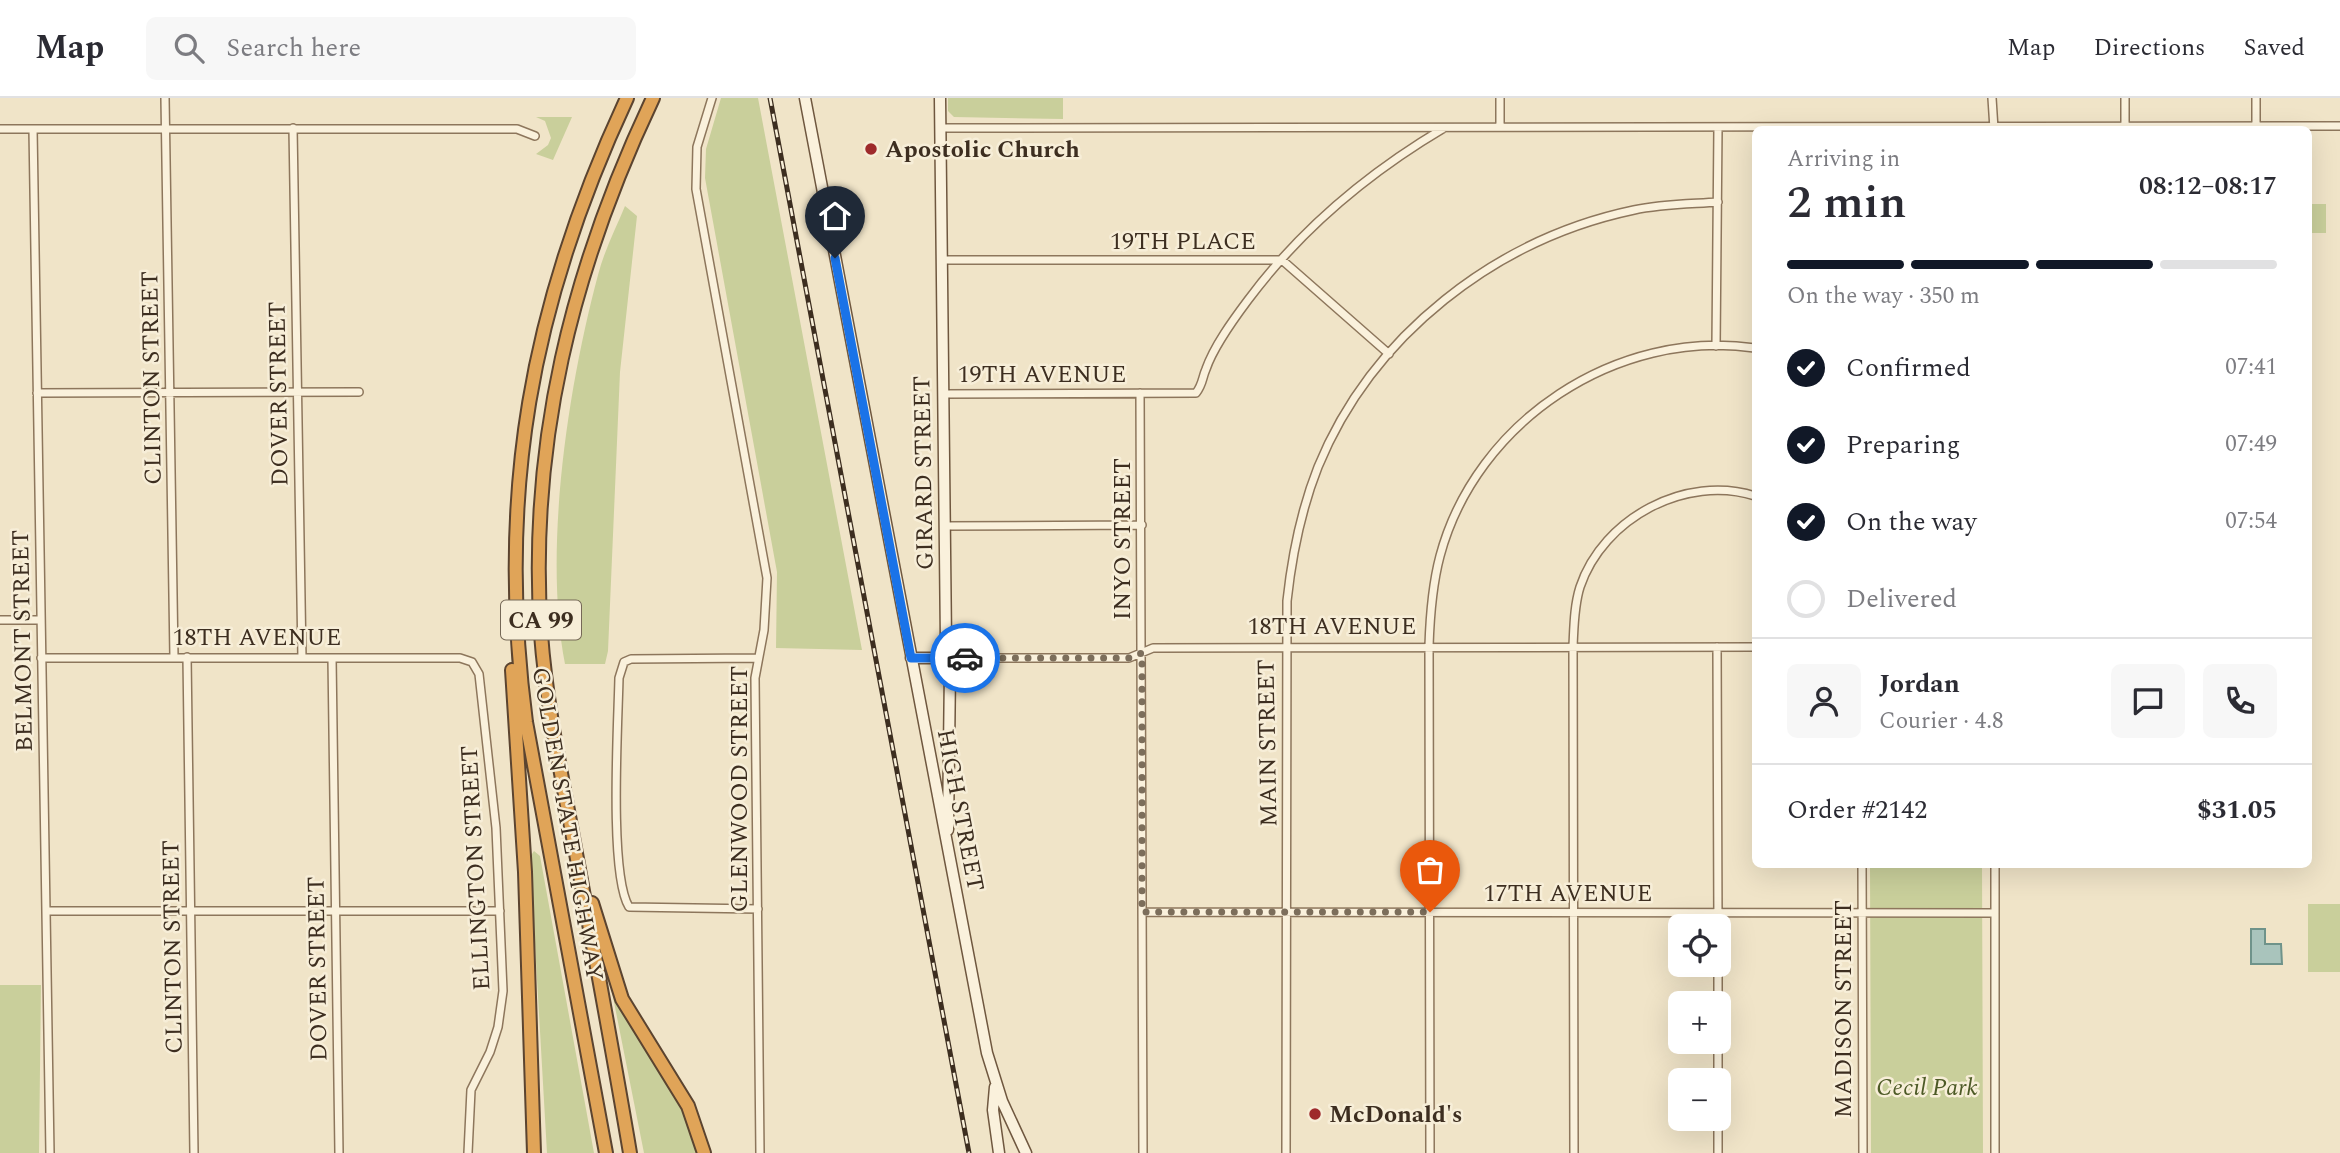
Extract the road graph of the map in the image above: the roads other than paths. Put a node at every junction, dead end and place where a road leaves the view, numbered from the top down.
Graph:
1 (165, 98) edge
2 (627, 98) edge
3 (653, 98) edge
4 (712, 98) edge
5 (805, 98) edge
6 (940, 98) edge
7 (1500, 98) edge
8 (1992, 98) edge
9 (2124, 98) edge
10 (2256, 98) edge
11 (1994, 126) edge
12 (2125, 126) edge
13 (2256, 126) joint
14 (2340, 126) edge
15 (1500, 127) junction
16 (1718, 127) junction
17 (1752, 127) edge
18 (166, 128) junction
19 (293, 128) junction
20 (940, 128) junction
21 (1445, 128) junction
22 (0, 129) edge
23 (33, 129) junction
24 (535, 136) dead end
25 (1718, 202) junction
26 (941, 260) junction
27 (1282, 260) junction
28 (1716, 346) junction
29 (1752, 348) edge
30 (1389, 354) junction
31 (37, 393) junction
32 (172, 393) junction
33 (298, 393) junction
34 (359, 393) dead end
35 (1140, 393) junction
36 (943, 394) junction
37 (1752, 496) edge
38 (1142, 525) junction
39 (944, 526) junction
40 (515, 607) junction
41 (0, 620) edge
42 (41, 620) junction
43 (1429, 646) junction
44 (1573, 646) junction
45 (1285, 647) junction
46 (1717, 647) junction
47 (1752, 647) edge
48 (1142, 653) junction
49 (174, 657) junction
50 (187, 657) junction
51 (41, 658) junction
52 (302, 658) junction
53 (332, 658) junction
54 (757, 658) junction
55 (911, 658) junction
56 (948, 659) junction
57 (472, 662) joint
58 (572, 832) junction
59 (947, 848) junction
60 (1862, 868) edge
61 (1995, 868) edge
62 (758, 909) junction
63 (47, 911) junction
64 (499, 911) junction
65 (191, 912) junction
66 (336, 912) junction
67 (1142, 912) junction
68 (1430, 912) junction
69 (1574, 912) junction
70 (1288, 913) junction
71 (1718, 913) junction
72 (1862, 913) junction
73 (1995, 913) junction
74 (995, 1079) junction
75 (1718, 1131) edge
76 (50, 1153) edge
77 (194, 1153) edge
78 (339, 1153) edge
79 (468, 1153) edge
80 (534, 1153) edge
81 (606, 1153) edge
82 (630, 1153) edge
83 (704, 1153) edge
84 (760, 1153) edge
85 (999, 1153) edge
86 (1027, 1153) edge
87 (1143, 1153) edge
88 (1286, 1153) edge
89 (1430, 1153) edge
90 (1574, 1153) edge
91 (1718, 1153) edge
92 (1863, 1153) edge
93 (1995, 1153) edge

1 - 18 street, CLINTON STREET
2 - 40 highway, GOLDEN STATE HIGHWAY / CA 99
3 - 58 highway, GOLDEN STATE HIGHWAY / CA 99
4 - 54 street, GLENWOOD STREET
5 - 55 main road, HIGH STREET
6 - 20 main road, GIRARD STREET
7 - 15 street
8 - 11 street
9 - 12 street
10 - 13 street
13 - 14 street
15 - 16 street
15 - 21 street
16 - 17 street
16 - 25 street
18 - 19 street
18 - 23 street
18 - 32 street, CLINTON STREET
19 - 24 street
19 - 33 street, DOVER STREET
20 - 21 street
20 - 26 main road, GIRARD STREET
21 - 27 street
22 - 23 street
23 - 31 street, BELMONT STREET
25 - 28 street
25 - 30 street, MAIN STREET
26 - 27 street, 19TH PLACE
26 - 36 main road, GIRARD STREET
27 - 30 street, 19TH PLACE
27 - 35 street
28 - 29 street
28 - 43 street
30 - 45 street, MAIN STREET
31 - 32 street
31 - 42 street, BELMONT STREET
32 - 33 street
32 - 49 street, CLINTON STREET
33 - 34 street
33 - 52 street, DOVER STREET
35 - 36 street, 19TH AVENUE
35 - 38 street, INYO STREET
36 - 39 main road, GIRARD STREET
37 - 44 street
38 - 39 street
38 - 48 street, INYO STREET
39 - 56 main road, GIRARD STREET
40 - 80 highway
40 - 81 highway, GOLDEN STATE HIGHWAY / CA 99
41 - 42 street
42 - 51 street, BELMONT STREET
43 - 44 street, 18TH AVENUE
43 - 45 street, 18TH AVENUE
43 - 68 street
44 - 46 street, 18TH AVENUE
44 - 69 street
45 - 48 street, 18TH AVENUE
45 - 70 street, MAIN STREET
46 - 47 street, 18TH AVENUE
46 - 71 street
48 - 56 street, 18TH AVENUE
48 - 67 street, INYO STREET
49 - 50 street, 18TH AVENUE
49 - 51 street, 18TH AVENUE
50 - 52 street, 18TH AVENUE
50 - 65 street, CLINTON STREET
51 - 63 street, BELMONT STREET
52 - 53 street, 18TH AVENUE
53 - 57 street, 18TH AVENUE
53 - 66 street, DOVER STREET
54 - 62 street, GLENWOOD STREET
54 - 62 street
55 - 56 main road, 18TH AVENUE
55 - 59 main road, HIGH STREET
56 - 59 main road, GIRARD STREET
57 - 64 street, ELLINGTON STREET
58 - 82 highway, GOLDEN STATE HIGHWAY / CA 99
58 - 83 highway
59 - 74 main road, HIGH STREET
60 - 72 street, MADISON STREET
61 - 73 street
62 - 84 street, GLENWOOD STREET
63 - 65 street
63 - 76 street, BELMONT STREET
64 - 66 street
64 - 79 street, ELLINGTON STREET
65 - 66 street
65 - 77 street, CLINTON STREET
66 - 78 street, DOVER STREET
67 - 70 street, 17TH AVENUE
67 - 87 street, INYO STREET
68 - 69 street, 17TH AVENUE
68 - 70 street, 17TH AVENUE
68 - 89 street
69 - 71 street, 17TH AVENUE
69 - 90 street
70 - 88 street, MAIN STREET
71 - 72 street, 17TH AVENUE
72 - 73 street, 17TH AVENUE
72 - 92 street, MADISON STREET
73 - 93 street
74 - 85 main road
74 - 86 main road, HIGH STREET
75 - 91 street

